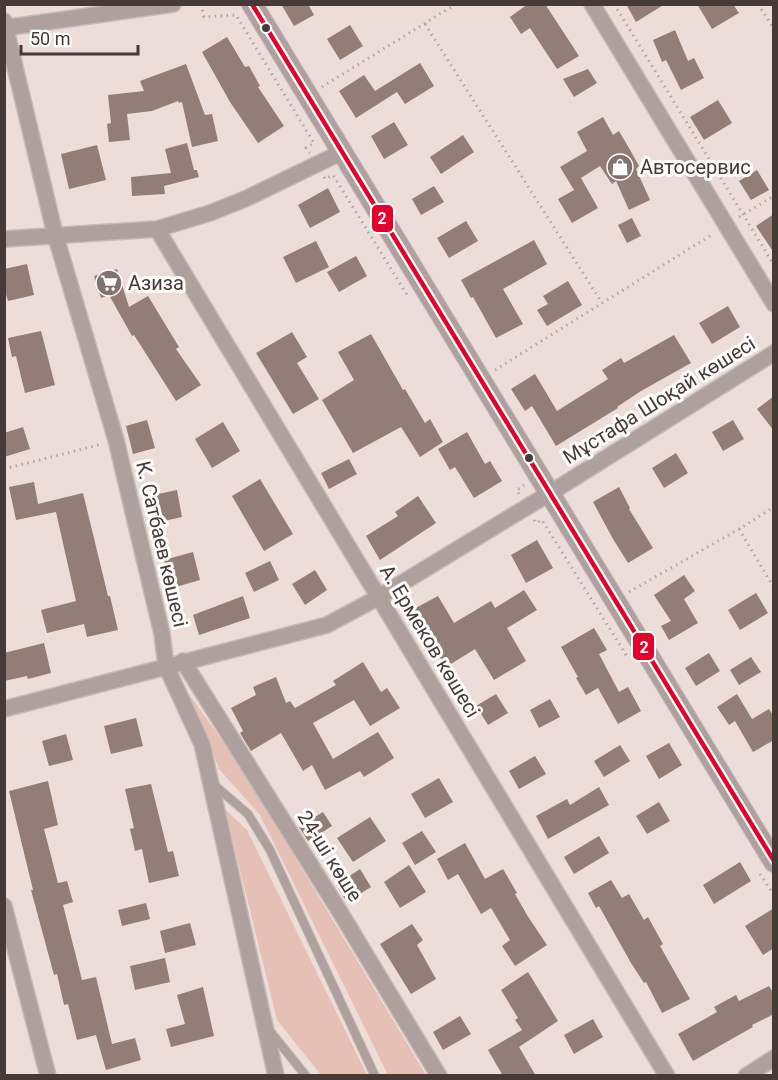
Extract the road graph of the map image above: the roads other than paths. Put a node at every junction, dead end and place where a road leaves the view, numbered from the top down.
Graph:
1 (173, 4) edge
2 (252, 4) edge
3 (592, 4) edge
4 (5, 26) edge
5 (342, 152) junction
6 (157, 229) junction
7 (55, 234) junction
8 (4, 239) edge
9 (774, 304) edge
10 (774, 353) edge
11 (550, 493) junction
12 (379, 597) junction
13 (183, 661) junction
14 (166, 666) junction
15 (4, 709) edge
16 (211, 783) junction
17 (764, 864) edge
18 (4, 906) edge
19 (265, 1024) junction
20 (774, 1058) edge
21 (48, 1076) edge
22 (276, 1076) edge
23 (306, 1076) edge
24 (375, 1076) edge
25 (439, 1076) edge
26 (667, 1076) edge
27 (746, 1076) edge

1 - 4 street
2 - 5 street
3 - 9 street
4 - 7 street, К. Сатбаев көшесі
5 - 6 street
5 - 11 street
6 - 7 street
6 - 12 street, А. Ермеков көшесі
7 - 8 street
7 - 14 street, К. Сатбаев көшесі
10 - 11 street, Мұстафа Шоқай көшесі
11 - 12 street, Мұстафа Шоқай көшесі
11 - 17 street
12 - 13 street, Мұстафа Шоқай көшесі
12 - 26 street, А. Ермеков көшесі
13 - 14 street, Мұстафа Шоқай көшесі
13 - 25 street, 24-ші көше
14 - 15 street, Мұстафа Шоқай көшесі
14 - 16 street, К. Сатбаев көшесі
16 - 19 street, К. Сатбаев көшесі
16 - 24 lane
18 - 21 street
19 - 22 street, К. Сатбаев көшесі
19 - 23 lane
20 - 27 street

